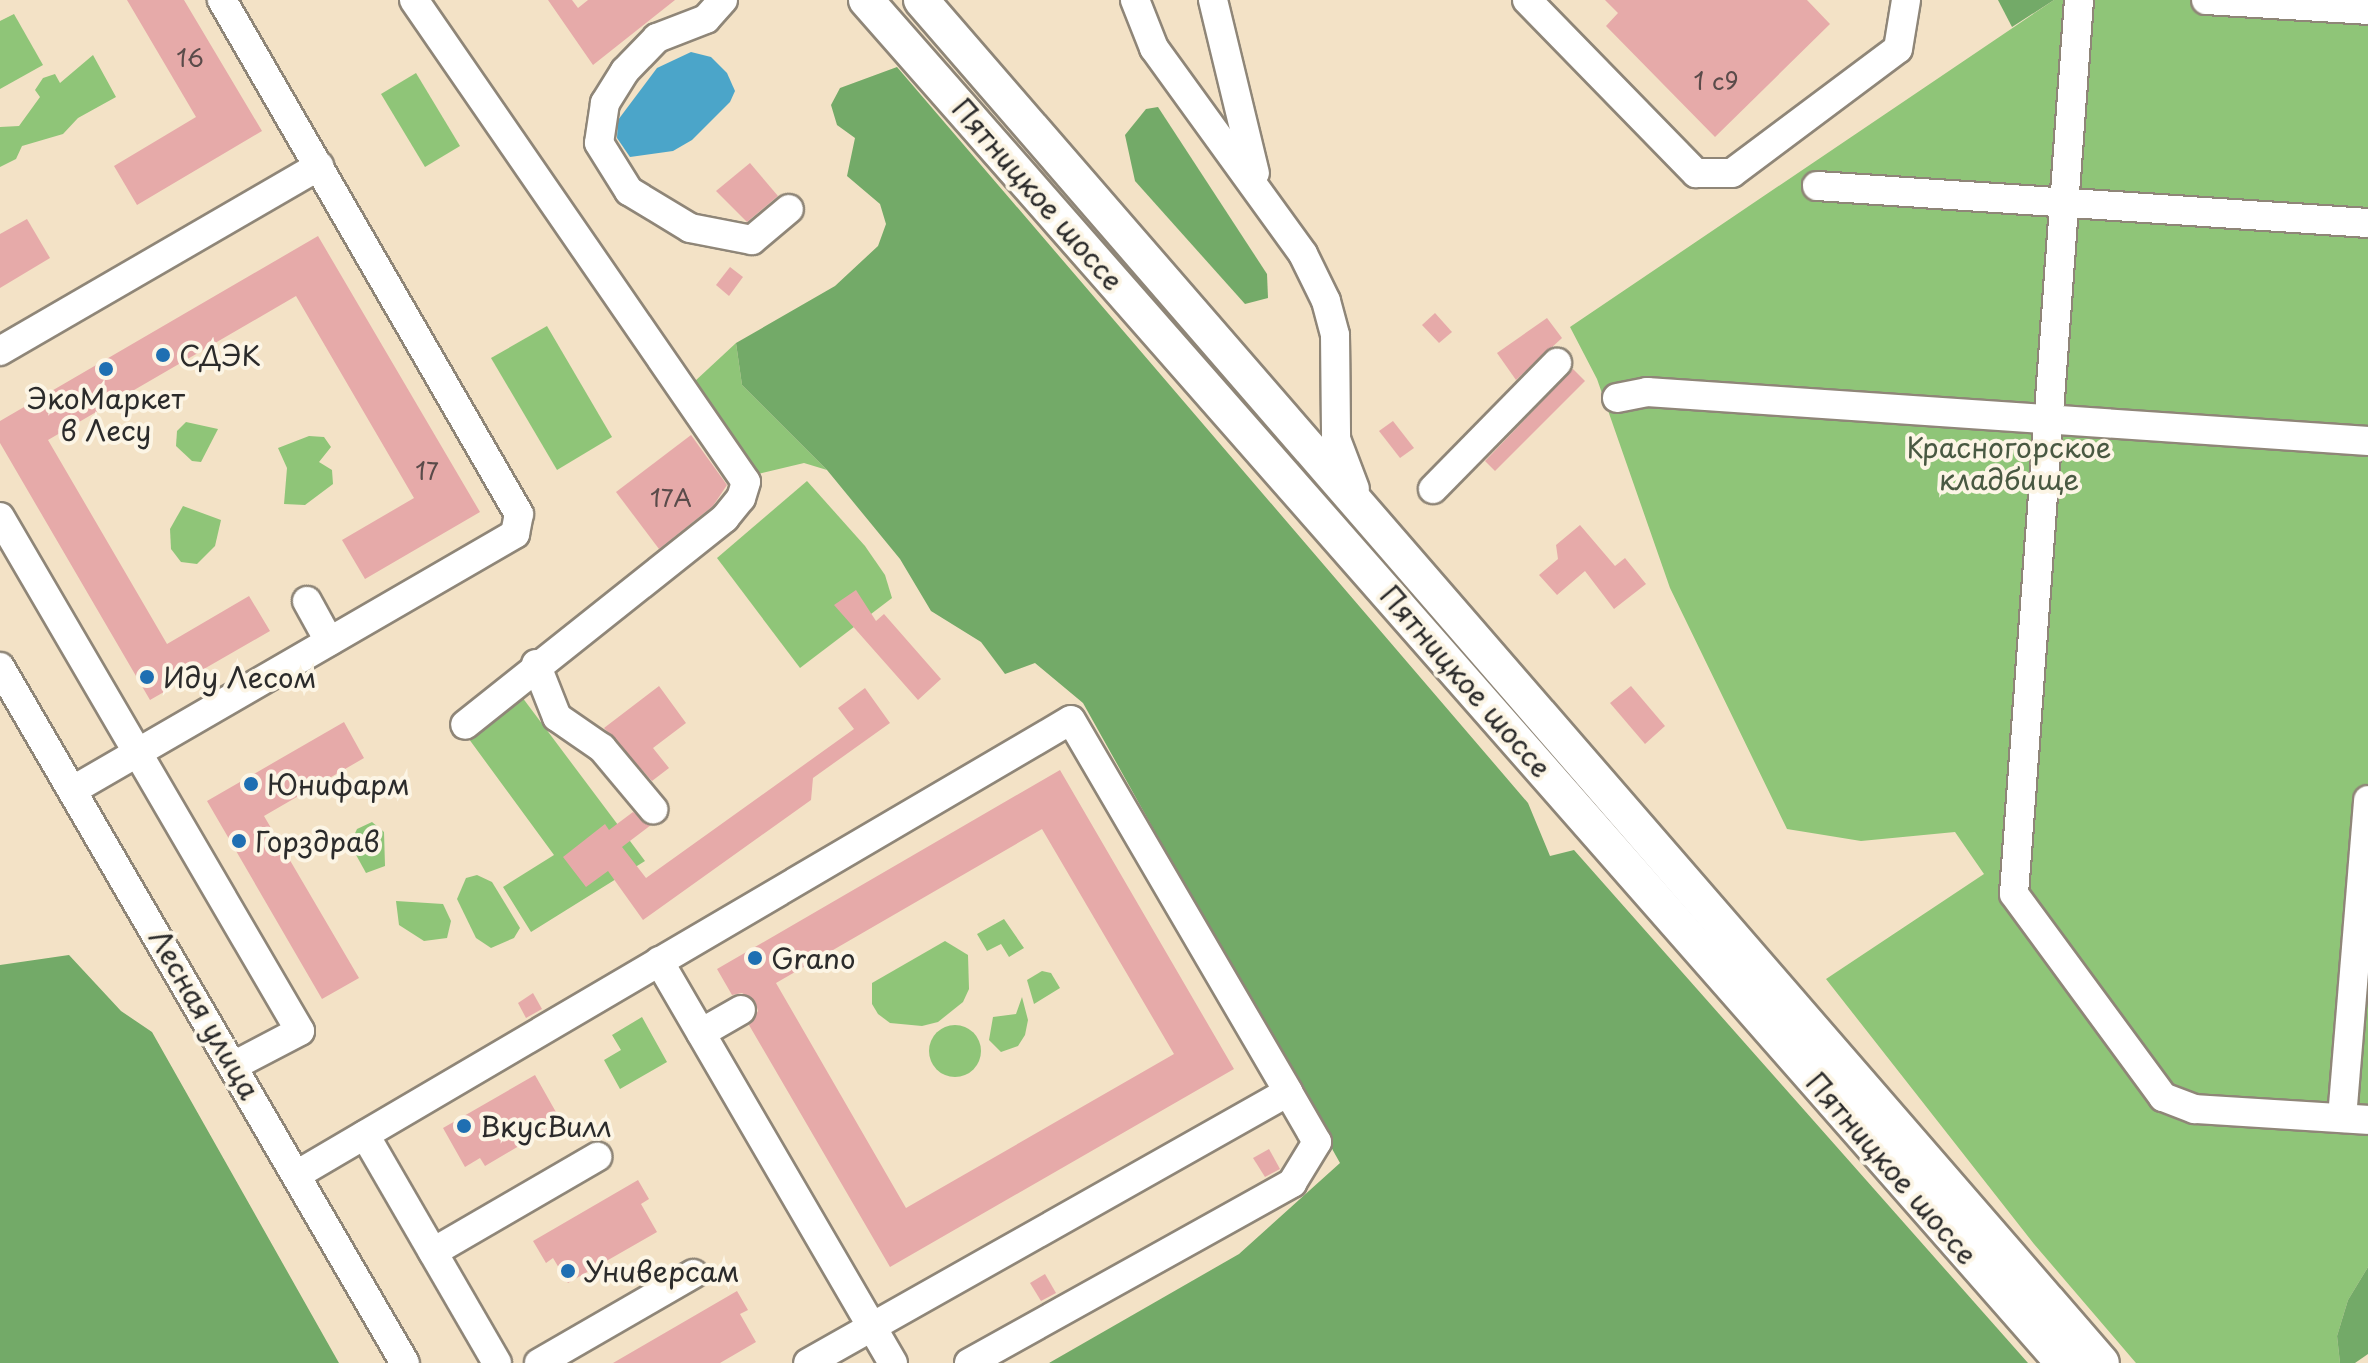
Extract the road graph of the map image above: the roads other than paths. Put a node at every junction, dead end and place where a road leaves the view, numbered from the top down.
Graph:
1 (222, 0) edge
2 (414, 0) edge
3 (723, 0) edge
4 (866, 0) edge
5 (921, 0) edge
6 (1116, 0) edge
7 (1135, 0) edge
8 (1213, 0) edge
9 (1527, 0) edge
10 (1906, 0) edge
11 (2079, 0) edge
12 (2206, 0) edge
13 (2368, 10) edge
14 (1154, 48) junction
15 (319, 166) junction
16 (1817, 186) dead end
17 (1261, 193) junction
18 (2064, 202) junction
19 (789, 209) dead end
20 (2368, 223) edge
21 (0, 351) edge
22 (1557, 363) dead end
23 (1617, 398) dead end
24 (2049, 419) junction
25 (2368, 441) edge
26 (1433, 489) dead end
27 (0, 517) edge
28 (1401, 556) junction
29 (307, 601) dead end
30 (329, 641) junction
31 (536, 664) junction
32 (0, 667) edge
33 (465, 725) dead end
34 (139, 752) junction
35 (73, 790) junction
36 (2368, 800) edge
37 (653, 809) dead end
38 (659, 961) junction
39 (741, 1010) dead end
40 (701, 1033) junction
41 (235, 1065) junction
42 (1288, 1092) junction
43 (2355, 1119) edge
44 (365, 1135) junction
45 (597, 1157) dead end
46 (298, 1174) junction
47 (433, 1252) junction
48 (693, 1274) dead end
49 (872, 1327) junction
50 (405, 1363) edge
51 (497, 1363) edge
52 (539, 1363) edge
53 (808, 1363) edge
54 (893, 1363) edge
55 (969, 1363) edge
56 (2063, 1363) edge
57 (2102, 1363) edge

1 - 15 street
2 - 31 street
3 - 19 street
4 - 56 main road, Пятницкое шоссе
5 - 28 main road, Пятницкое шоссе
6 - 14 street
7 - 14 street
8 - 17 street
9 - 10 street
11 - 18 street
12 - 13 street
14 - 17 street
15 - 21 street
15 - 30 street
16 - 18 street
17 - 28 street
18 - 20 street
18 - 24 street
22 - 26 street
23 - 24 street
24 - 25 street
24 - 43 street
27 - 34 street
28 - 57 main road, Пятницкое шоссе
29 - 30 street
30 - 34 street
31 - 33 street
31 - 37 street
32 - 35 street, Лесная улица
34 - 35 street
34 - 41 street
35 - 41 street, Лесная улица
36 - 43 street
38 - 40 street
38 - 42 street
38 - 44 street
39 - 40 street
40 - 49 street
41 - 46 street, Лесная улица
42 - 49 street
42 - 55 street
44 - 46 street
44 - 47 street
45 - 47 street
46 - 50 street, Лесная улица
47 - 51 street
48 - 52 street
49 - 53 street
49 - 54 street

